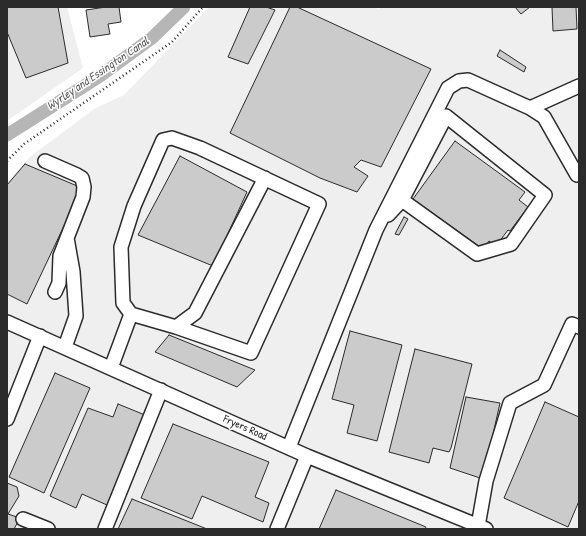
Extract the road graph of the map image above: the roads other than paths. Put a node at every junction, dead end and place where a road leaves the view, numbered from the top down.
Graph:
1 (575, 87) edge
2 (530, 108) junction
3 (45, 161) dead end
4 (577, 175) dead end
5 (265, 178) junction
6 (402, 200) junction
7 (376, 230) junction
8 (67, 238) junction
9 (55, 292) dead end
10 (130, 314) junction
11 (7, 322) edge
12 (176, 327) junction
13 (579, 327) edge
14 (40, 336) junction
15 (65, 348) junction
16 (111, 368) junction
17 (162, 390) junction
18 (7, 419) edge
19 (289, 447) junction
20 (307, 456) junction
21 (23, 519) dead end
22 (482, 527) edge
23 (48, 529) edge
24 (105, 529) edge
25 (277, 529) edge

1 - 2 street
2 - 4 street
2 - 7 street
3 - 8 street
5 - 10 street
5 - 12 street
5 - 12 street
6 - 6 street
6 - 7 street
7 - 19 street
8 - 9 street
8 - 15 street
10 - 12 street
10 - 16 street
11 - 14 street, Fryers Road
13 - 22 street
14 - 15 street, Fryers Road
14 - 18 street
15 - 16 street, Fryers Road
16 - 17 street, Fryers Road
17 - 19 street, Fryers Road
17 - 24 street
19 - 20 street, Fryers Road
20 - 22 street, Fryers Road
20 - 25 street
21 - 23 street

